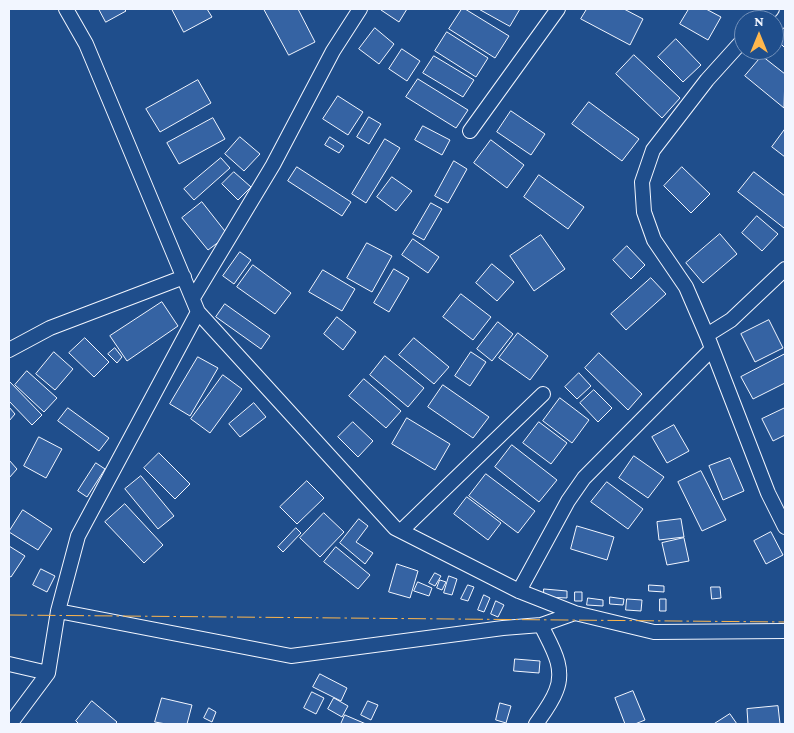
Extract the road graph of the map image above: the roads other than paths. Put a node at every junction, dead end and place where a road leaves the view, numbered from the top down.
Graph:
1 (66, 9) edge
2 (360, 9) edge
3 (558, 9) edge
4 (734, 50) edge
5 (470, 131) dead end
6 (785, 269) edge
7 (184, 277) junction
8 (193, 298) junction
9 (198, 312) junction
10 (707, 335) junction
11 (712, 349) junction
12 (9, 350) edge
13 (543, 394) dead end
14 (785, 527) edge
15 (401, 531) junction
16 (519, 591) junction
17 (58, 611) junction
18 (575, 613) junction
19 (541, 625) junction
20 (785, 630) edge
21 (9, 664) edge
22 (48, 672) junction
23 (10, 724) edge
24 (536, 724) edge

1 - 7 street
2 - 8 street
3 - 5 street
4 - 10 street
6 - 10 street
7 - 8 street
7 - 12 street
8 - 9 street
9 - 15 street
9 - 17 street
10 - 11 street
11 - 14 street
11 - 16 street
13 - 15 street
15 - 16 street
16 - 18 street
17 - 19 street
17 - 22 street
18 - 19 street
18 - 20 street
19 - 24 street
21 - 22 street
22 - 23 street

